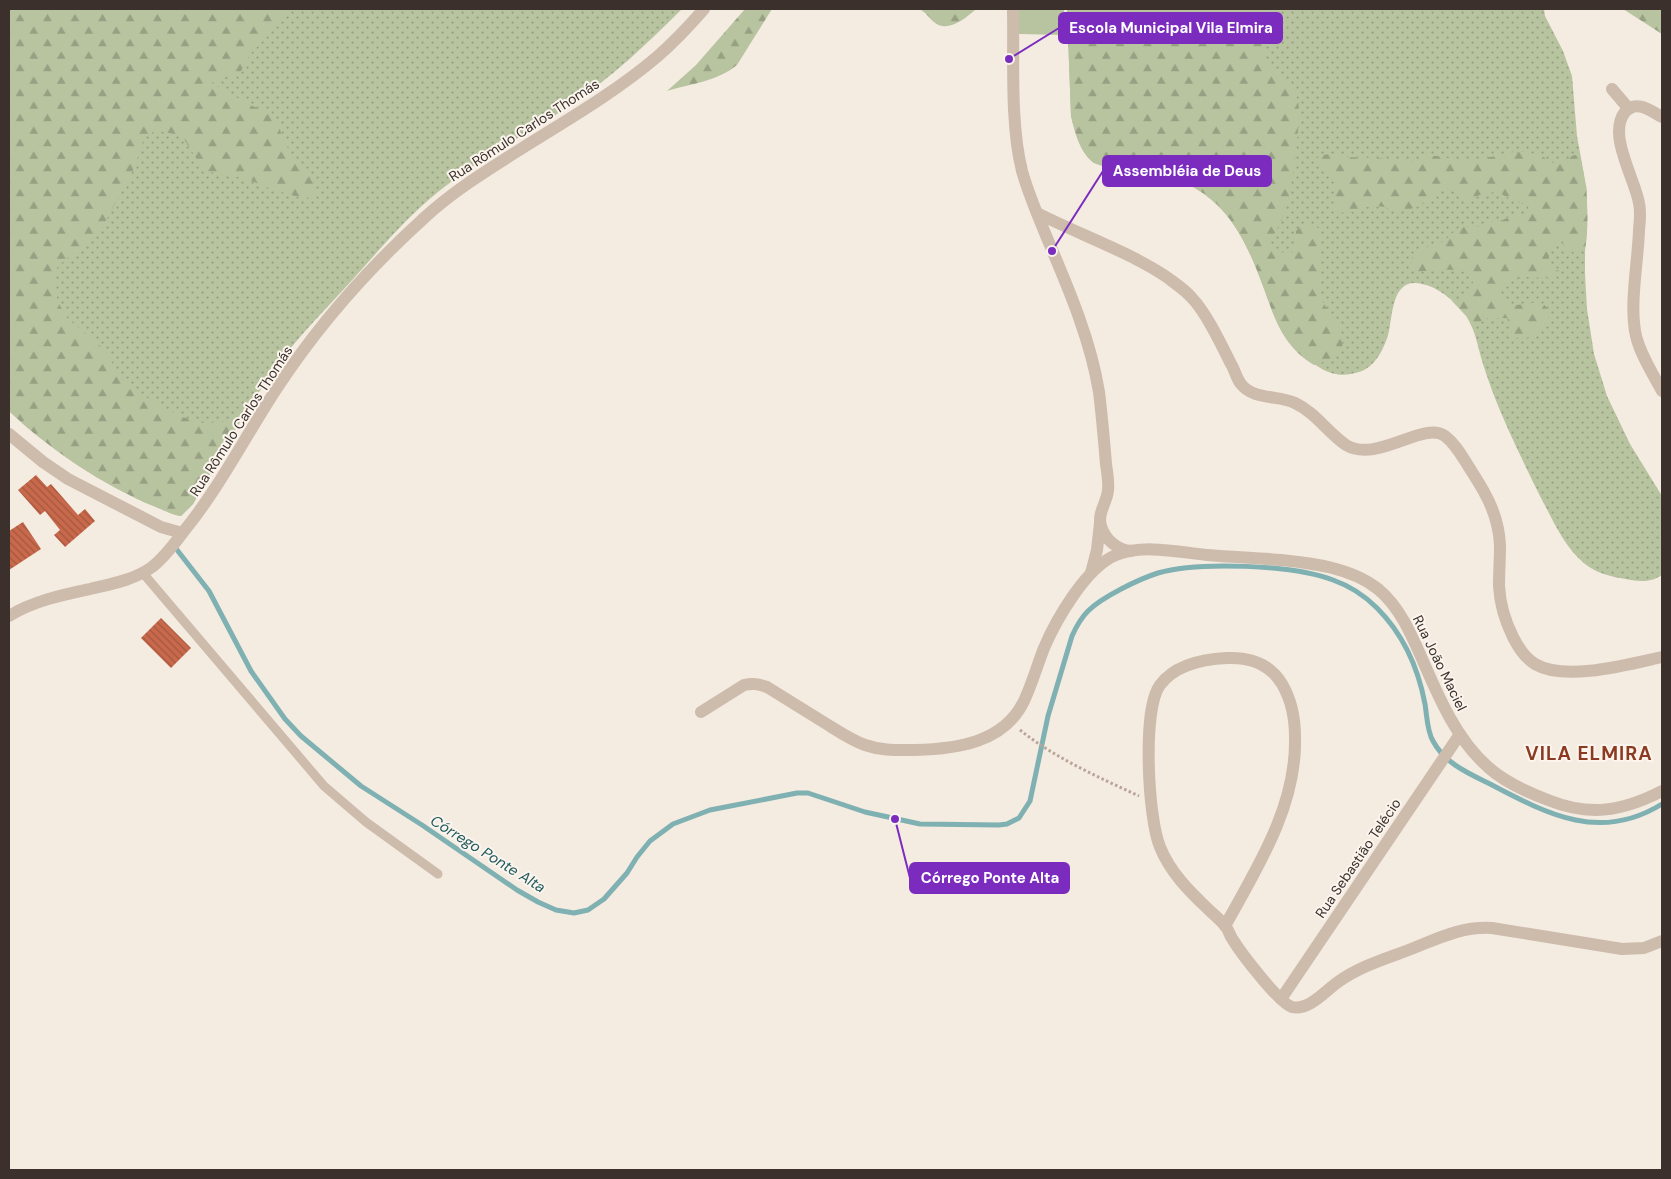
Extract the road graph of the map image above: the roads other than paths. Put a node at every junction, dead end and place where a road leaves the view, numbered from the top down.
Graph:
1 (704, 9) edge
2 (1013, 9) edge
3 (1612, 89) dead end
4 (1629, 109) junction
5 (1662, 117) edge
6 (1037, 213) junction
7 (1662, 391) edge
8 (9, 434) edge
9 (1099, 518) junction
10 (182, 534) junction
11 (1133, 551) junction
12 (142, 572) junction
13 (1090, 575) junction
14 (9, 616) edge
15 (1662, 657) edge
16 (701, 712) dead end
17 (1460, 734) junction
18 (1662, 791) edge
19 (438, 874) dead end
20 (1225, 926) junction
21 (1662, 941) edge
22 (1281, 999) junction

1 - 10 street, Rua Rômulo Carlos Thomás
2 - 6 street
3 - 4 street
4 - 5 street
4 - 7 street
6 - 9 street
6 - 15 street
8 - 10 street
9 - 11 street
9 - 13 street
10 - 12 street, Rua Rômulo Carlos Thomás
11 - 13 street
11 - 17 street, Rua João Maciel
12 - 14 street, Rua Rômulo Carlos Thomás
12 - 19 lane
13 - 16 street
17 - 18 street, Rua João Maciel
17 - 22 street, Rua Sebastião Telécio
20 - 20 street
20 - 22 street
21 - 22 street

